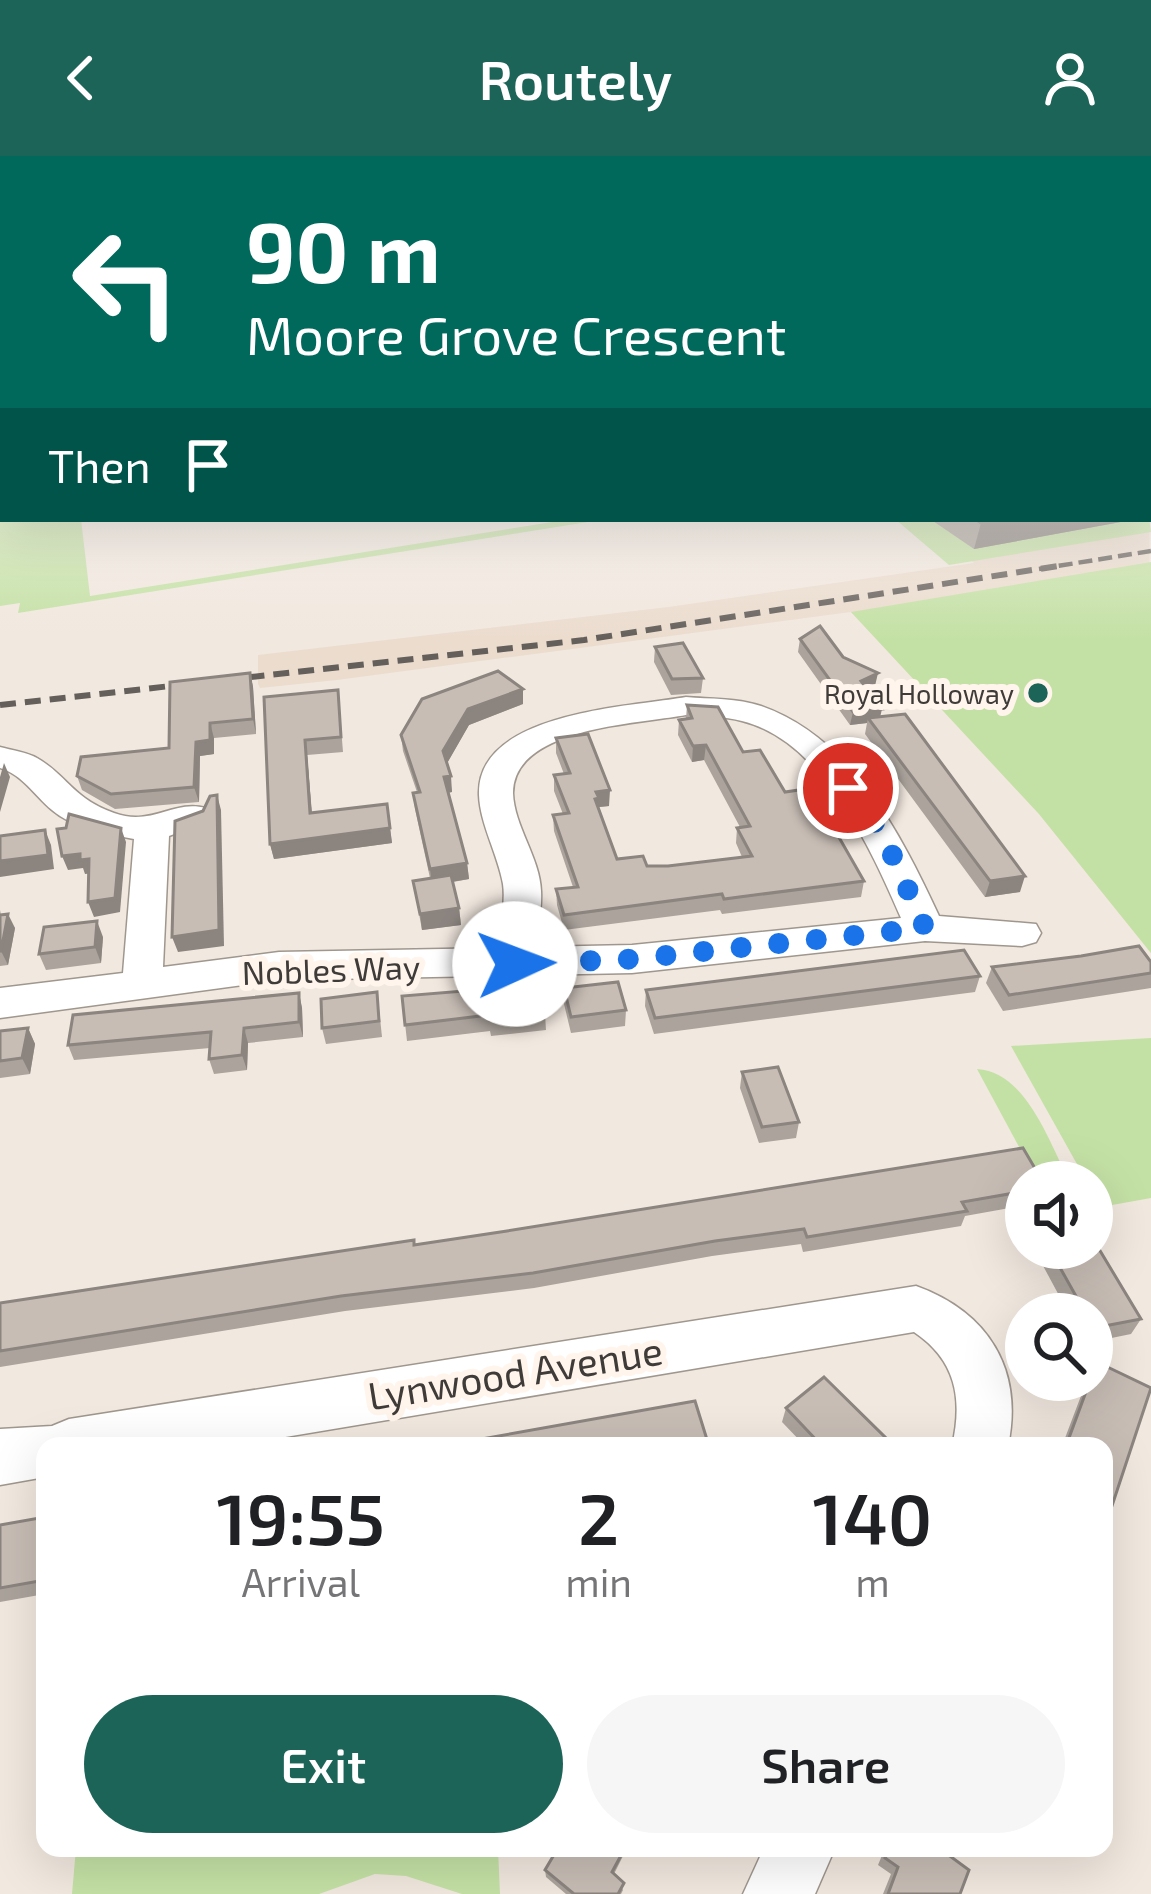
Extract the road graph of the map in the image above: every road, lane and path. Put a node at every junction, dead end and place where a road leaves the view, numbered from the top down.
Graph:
1 (0, 757) edge
2 (194, 815) edge
3 (152, 831) junction
4 (925, 928) junction
5 (1022, 933) dead end
6 (515, 964) junction
7 (142, 984) junction
8 (0, 1003) edge
9 (123, 1437) edge
10 (980, 1437) edge
11 (36, 1451) edge
12 (0, 1457) edge
13 (796, 1857) edge
14 (779, 1894) edge

1 - 3 street
2 - 3 street
3 - 7 street
4 - 5 street, Nobles Way
4 - 6 street, Nobles Way
4 - 6 street
6 - 7 street, Nobles Way
7 - 8 street, Nobles Way
9 - 10 street, Lynwood Avenue
11 - 12 street
13 - 14 street

